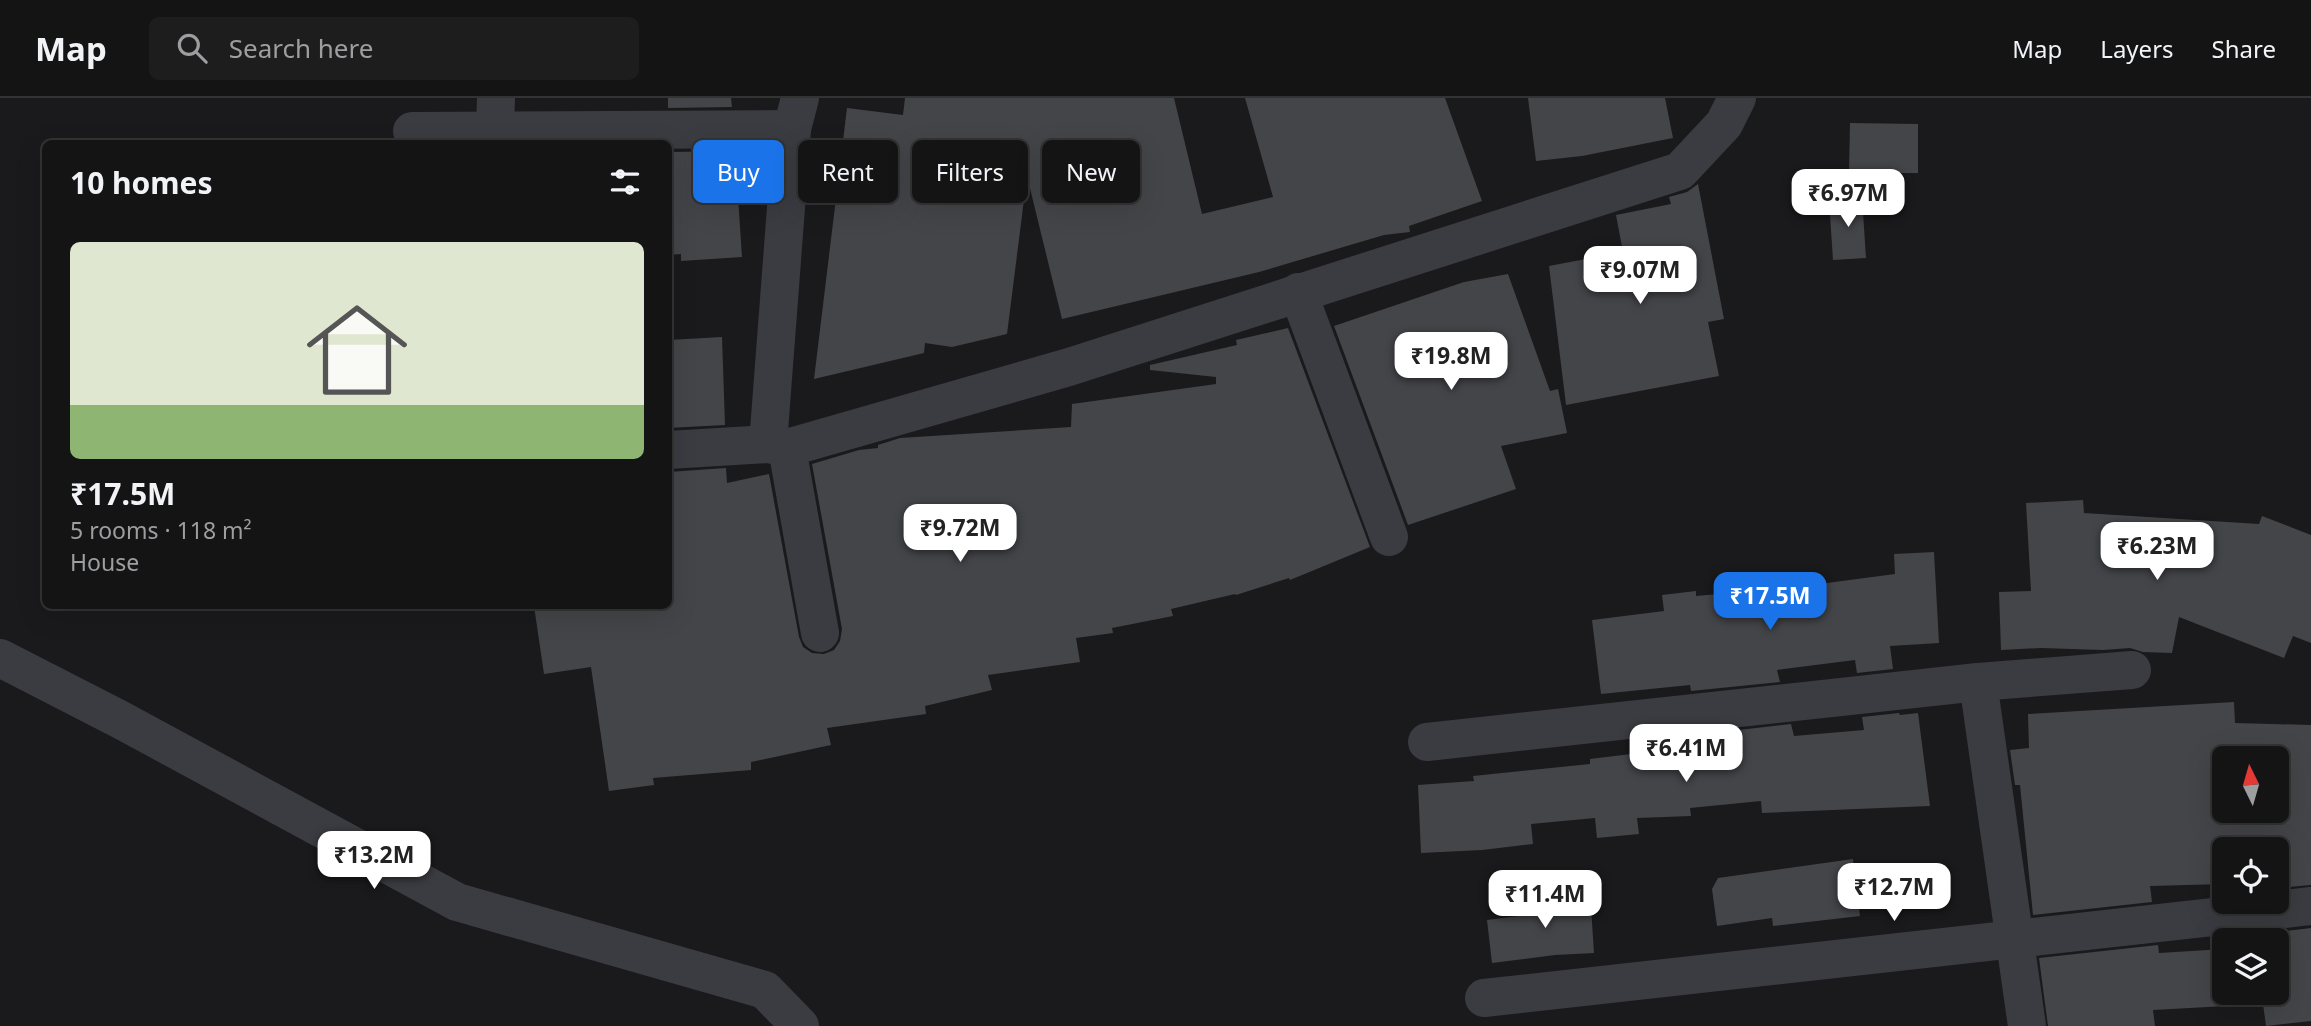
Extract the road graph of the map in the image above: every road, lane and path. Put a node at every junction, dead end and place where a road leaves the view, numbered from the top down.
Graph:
1 (1737, 98) edge
2 (496, 114) edge
3 (796, 114) edge
4 (412, 131) dead end
5 (1297, 292) junction
6 (777, 446) junction
7 (672, 450) edge
8 (1389, 537) dead end
9 (820, 633) dead end
10 (0, 658) edge
11 (2132, 670) dead end
12 (1978, 682) junction
13 (1427, 741) dead end
14 (2311, 906) edge
15 (2015, 939) junction
16 (1484, 999) dead end
17 (800, 1026) edge
18 (2027, 1026) edge

1 - 5 street
2 - 3 street
2 - 4 street
3 - 6 street
5 - 6 street
5 - 8 street
6 - 7 street
6 - 9 street
10 - 17 street
11 - 12 street
12 - 13 street
12 - 15 street
14 - 15 street
15 - 16 street
15 - 18 street

